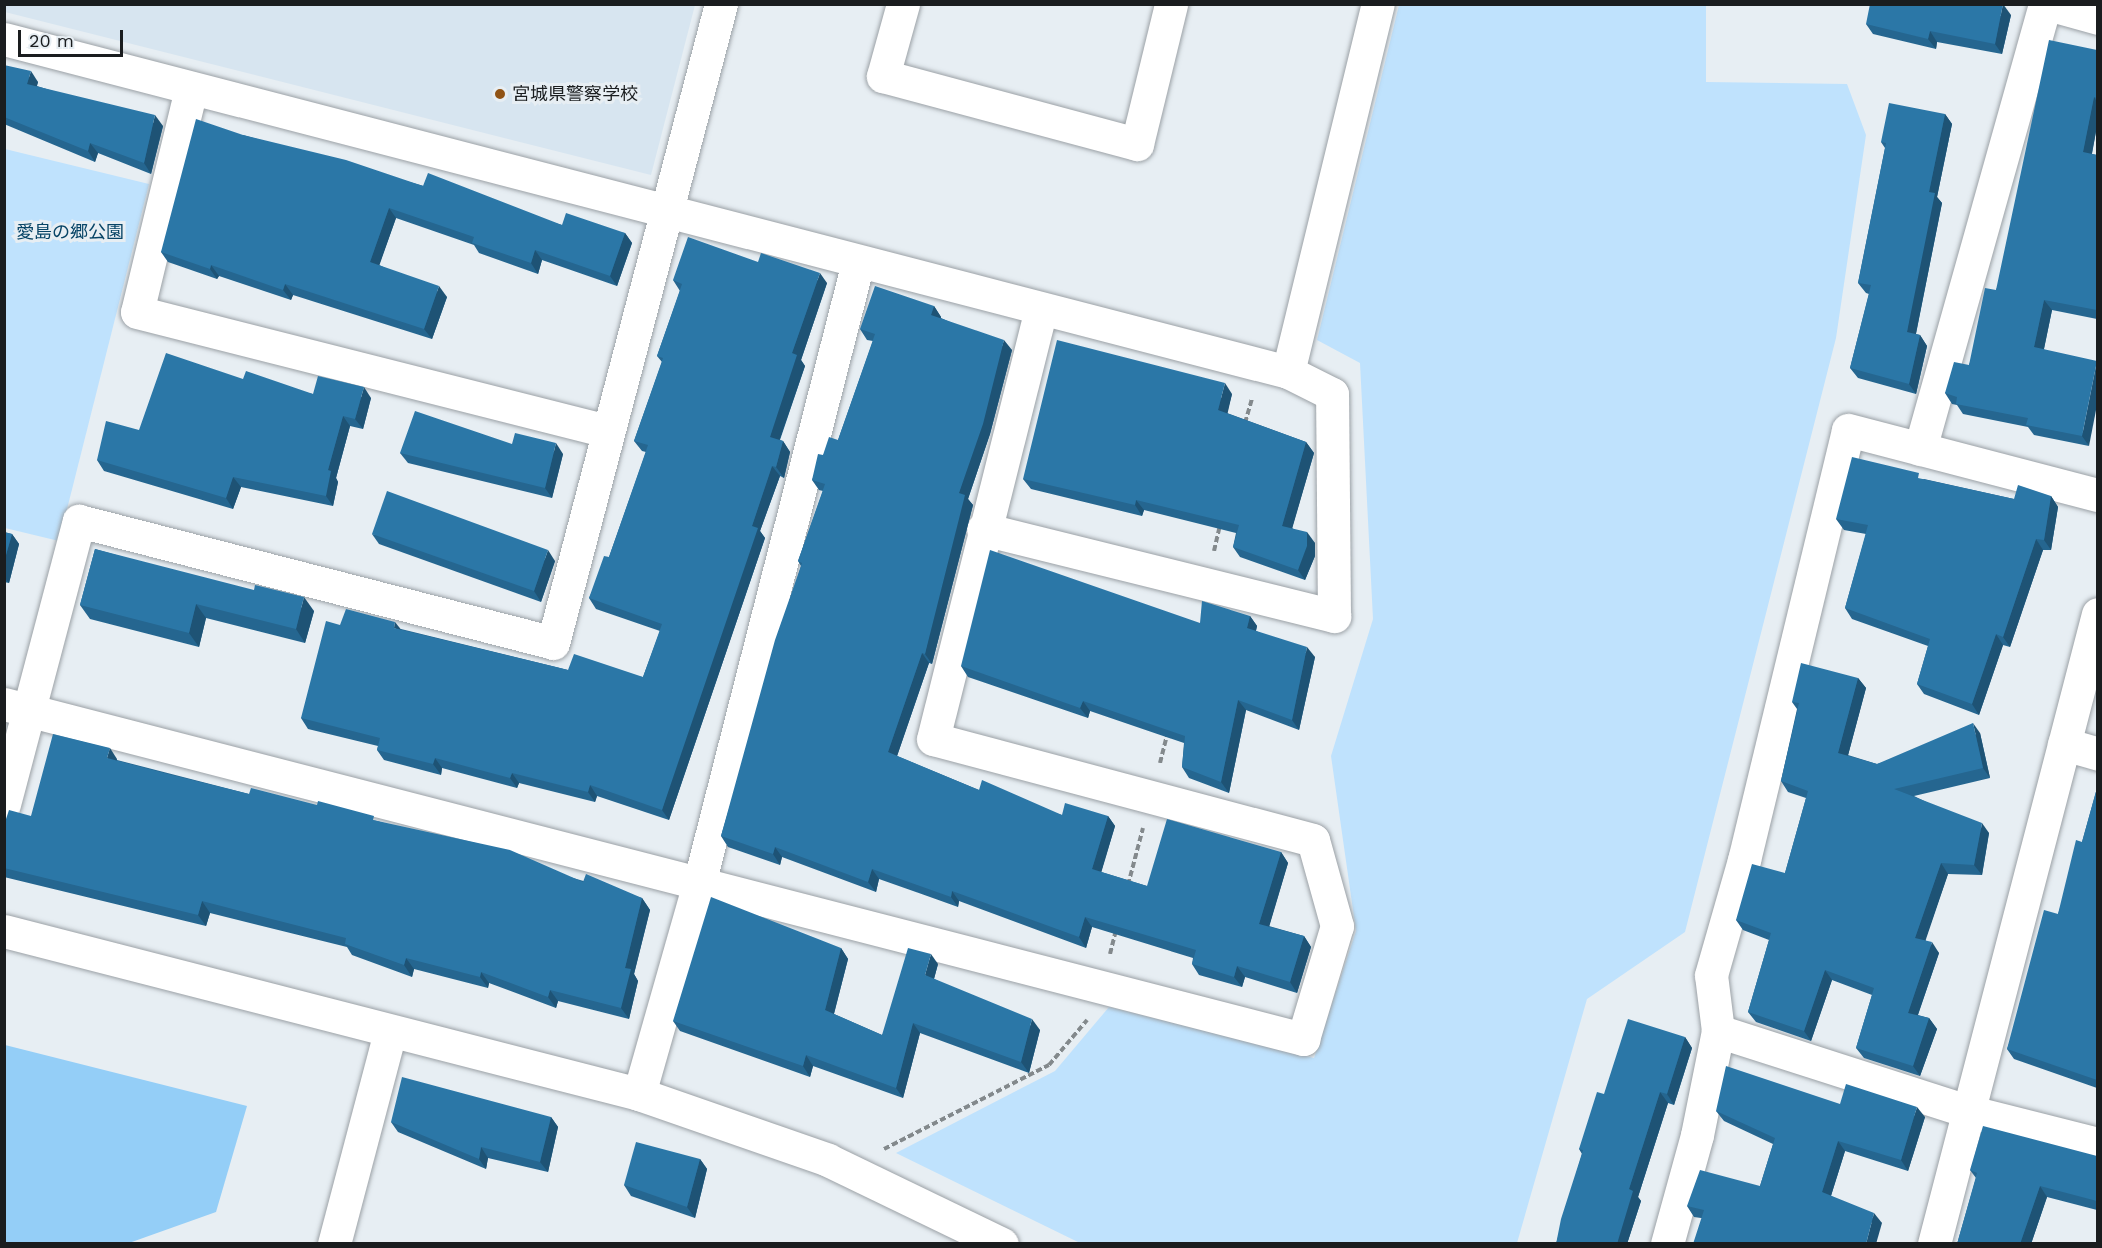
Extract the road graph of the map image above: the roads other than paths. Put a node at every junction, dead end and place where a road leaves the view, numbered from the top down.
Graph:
1 (722, 4) edge
2 (903, 4) edge
3 (1171, 4) edge
4 (1378, 4) edge
5 (2047, 4) edge
6 (2097, 18) edge
7 (4, 39) edge
8 (191, 89) junction
9 (665, 211) junction
10 (858, 262) junction
11 (1041, 310) junction
12 (1274, 369) junction
13 (608, 431) junction
14 (1920, 449) junction
15 (2097, 495) edge
16 (983, 529) junction
17 (2097, 614) edge
18 (17, 707) edge
19 (2064, 744) junction
20 (2097, 754) edge
21 (4, 804) edge
22 (699, 884) junction
23 (4, 931) edge
24 (1718, 1031) junction
25 (390, 1032) junction
26 (639, 1094) junction
27 (1967, 1111) junction
28 (2097, 1144) edge
29 (334, 1244) edge
30 (1002, 1244) edge
31 (1667, 1244) edge
32 (1934, 1244) edge

1 - 9 street
2 - 3 street
4 - 12 street
5 - 6 street
5 - 14 street
7 - 8 street
8 - 9 street
8 - 13 street
9 - 10 street
9 - 13 street
10 - 11 street
10 - 22 street
11 - 12 street
11 - 16 street
12 - 16 street
13 - 18 street
14 - 15 street
14 - 24 street
16 - 22 street
17 - 19 street
18 - 21 street
18 - 22 street
19 - 20 street
19 - 27 street
22 - 26 street
23 - 25 street
24 - 27 street
24 - 31 street
25 - 26 street
25 - 29 street
26 - 30 street
27 - 28 street
27 - 32 street

